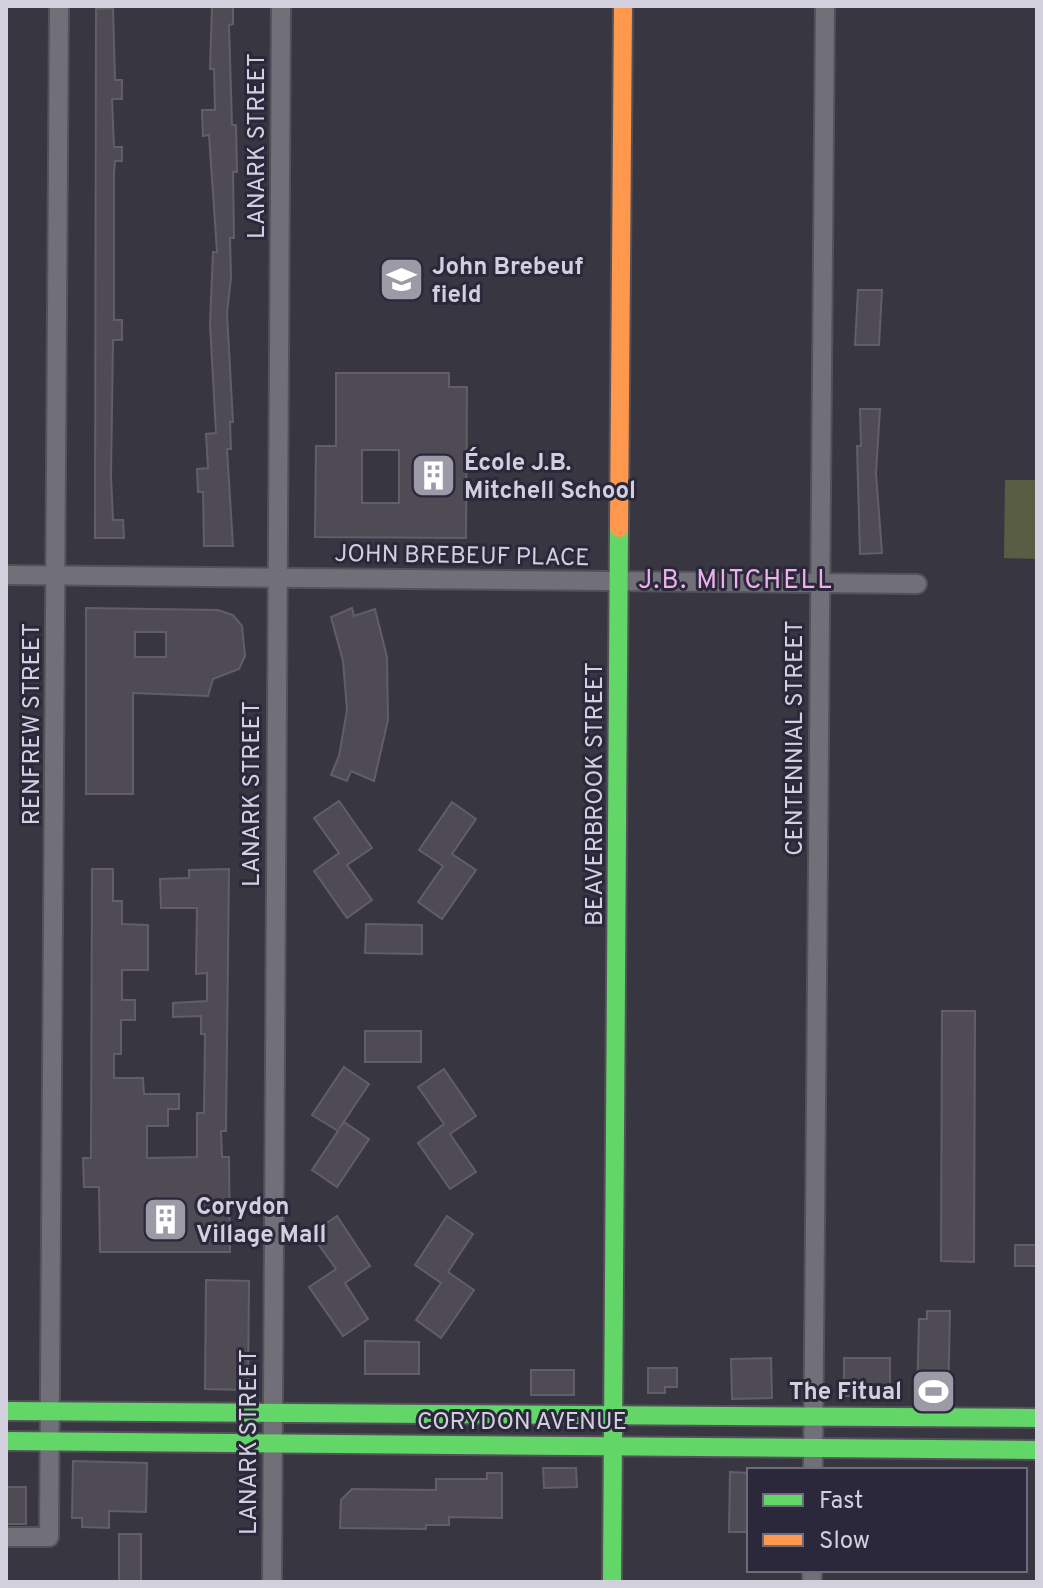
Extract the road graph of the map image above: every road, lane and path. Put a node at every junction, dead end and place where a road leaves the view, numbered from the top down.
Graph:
1 (59, 6) edge
2 (281, 6) edge
3 (623, 6) edge
4 (825, 6) edge
5 (6, 575) edge
6 (56, 576) junction
7 (277, 578) junction
8 (619, 581) junction
9 (820, 584) junction
10 (917, 584) dead end
11 (6, 1411) edge
12 (51, 1412) junction
13 (272, 1412) junction
14 (614, 1415) junction
15 (813, 1416) junction
16 (1037, 1418) edge
17 (6, 1441) edge
18 (49, 1441) junction
19 (272, 1443) junction
20 (613, 1445) junction
21 (814, 1448) junction
22 (1037, 1450) edge
23 (813, 1468) edge
24 (6, 1537) edge
25 (272, 1582) edge
26 (612, 1582) edge

1 - 6 street, RENFREW STREET
2 - 7 street, LANARK STREET
3 - 8 main road, BEAVERBROOK STREET
4 - 9 street, CENTENNIAL STREET
5 - 6 street, JOHN BREBEUF PLACE
6 - 7 street, JOHN BREBEUF PLACE
6 - 12 street, RENFREW STREET
7 - 8 street, JOHN BREBEUF PLACE
7 - 13 street, LANARK STREET
8 - 9 street, JOHN BREBEUF PLACE
8 - 14 main road, BEAVERBROOK STREET
9 - 10 street, JOHN BREBEUF PLACE
9 - 15 street, CENTENNIAL STREET
11 - 12 main road, CORYDON AVENUE
12 - 13 main road, CORYDON AVENUE
12 - 18 street, RENFREW STREET
13 - 14 main road, CORYDON AVENUE
13 - 19 street, LANARK STREET
14 - 15 main road, CORYDON AVENUE
14 - 20 main road, BEAVERBROOK STREET
15 - 16 main road, CORYDON AVENUE
15 - 21 street, CENTENNIAL STREET
17 - 18 main road, CORYDON AVENUE
18 - 19 main road, CORYDON AVENUE
18 - 24 street, RENFREW STREET
19 - 20 main road, CORYDON AVENUE
19 - 25 street, LANARK STREET
20 - 21 main road, CORYDON AVENUE
20 - 26 main road, BEAVERBROOK STREET
21 - 22 main road, CORYDON AVENUE
21 - 23 street, CENTENNIAL STREET

